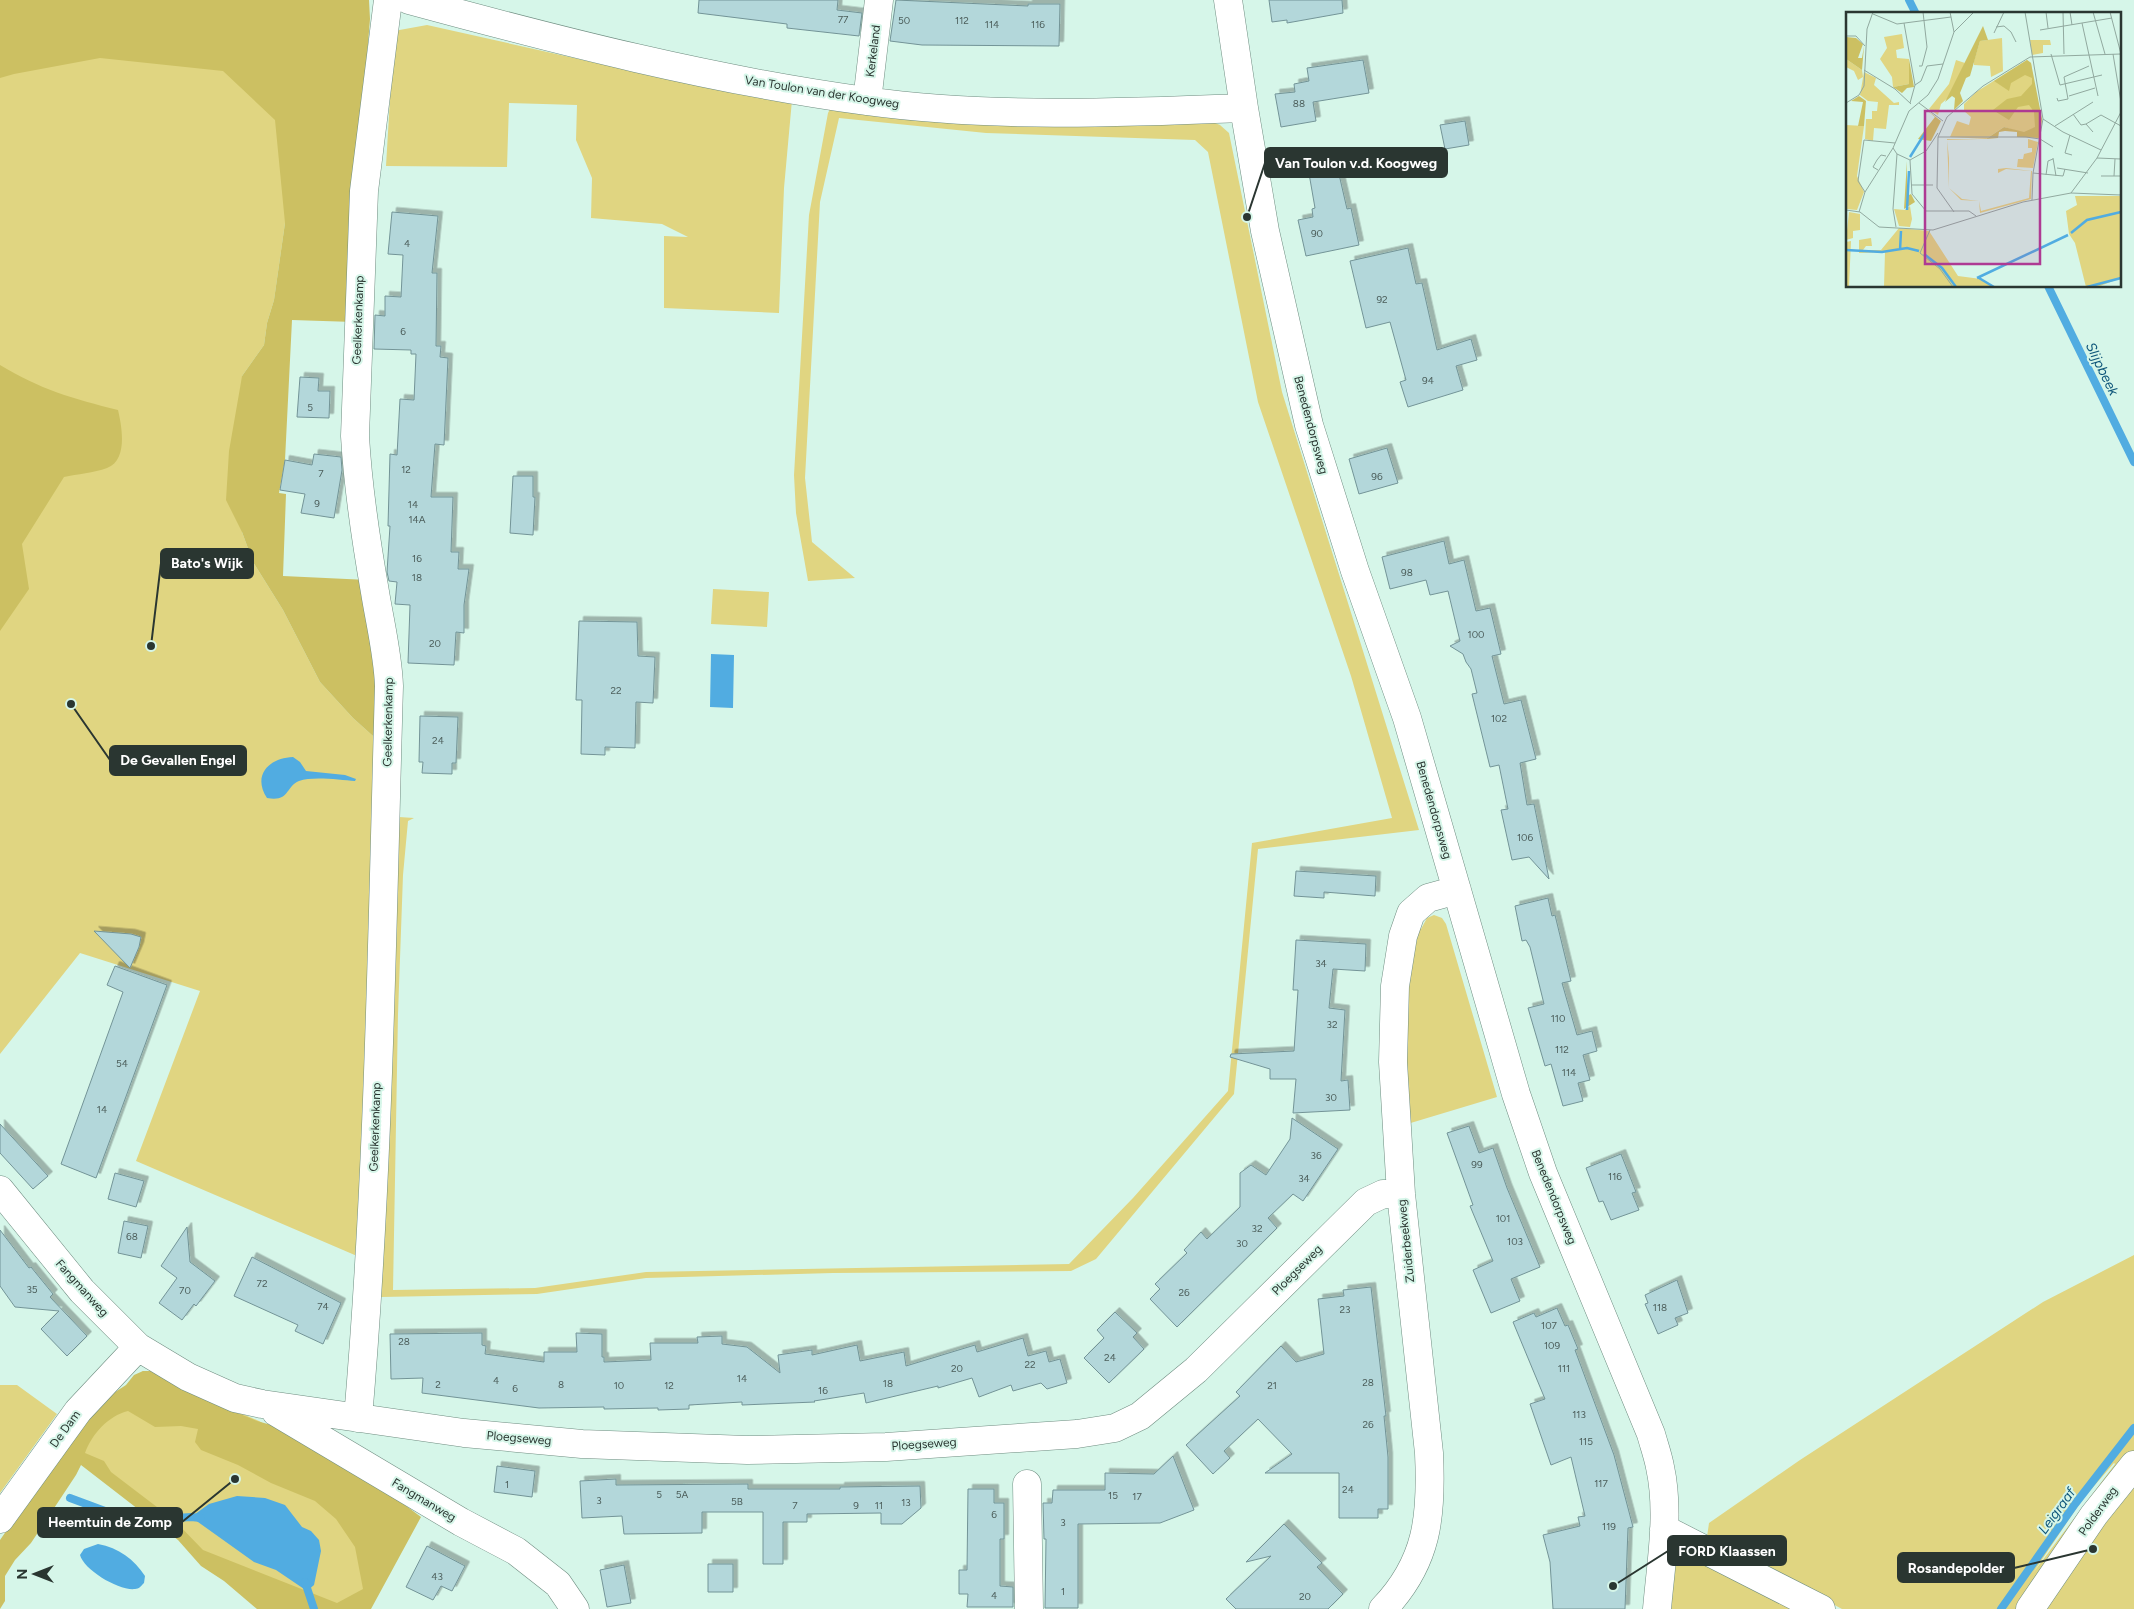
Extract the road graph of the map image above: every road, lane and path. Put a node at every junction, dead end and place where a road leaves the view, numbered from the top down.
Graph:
1 (388, 0) edge
2 (409, 0) edge
3 (879, 0) edge
4 (1228, 0) edge
5 (866, 101) junction
6 (1244, 108) junction
7 (1457, 890) junction
8 (0, 1190) edge
9 (1401, 1194) junction
10 (138, 1347) junction
11 (262, 1404) junction
12 (358, 1418) junction
13 (2134, 1465) edge
14 (1027, 1484) dead end
15 (0, 1519) edge
16 (1664, 1529) junction
17 (574, 1609) edge
18 (1029, 1609) edge
19 (1383, 1609) edge
20 (1657, 1609) edge
21 (1821, 1609) edge
22 (2030, 1609) edge

1 - 12 street, Geelkerkenkamp
2 - 5 street, Van Toulon van der Koogweg
3 - 5 street, Kerkeland
4 - 6 street, Benedendorpsweg
5 - 6 street, Van Toulon van der Koogweg
6 - 7 street, Benedendorpsweg
7 - 9 street, Zuiderbeekweg
7 - 16 street, Benedendorpsweg
8 - 10 street, Fangmanweg
9 - 12 street, Ploegseweg
9 - 19 street, Zuiderbeekweg
10 - 11 street, Fangmanweg
10 - 15 street, De Dam
11 - 12 street, Fangmanweg
11 - 17 street, Fangmanweg
13 - 22 street, Polderweg
14 - 18 street
16 - 20 street, Benedendorpsweg
16 - 21 street

